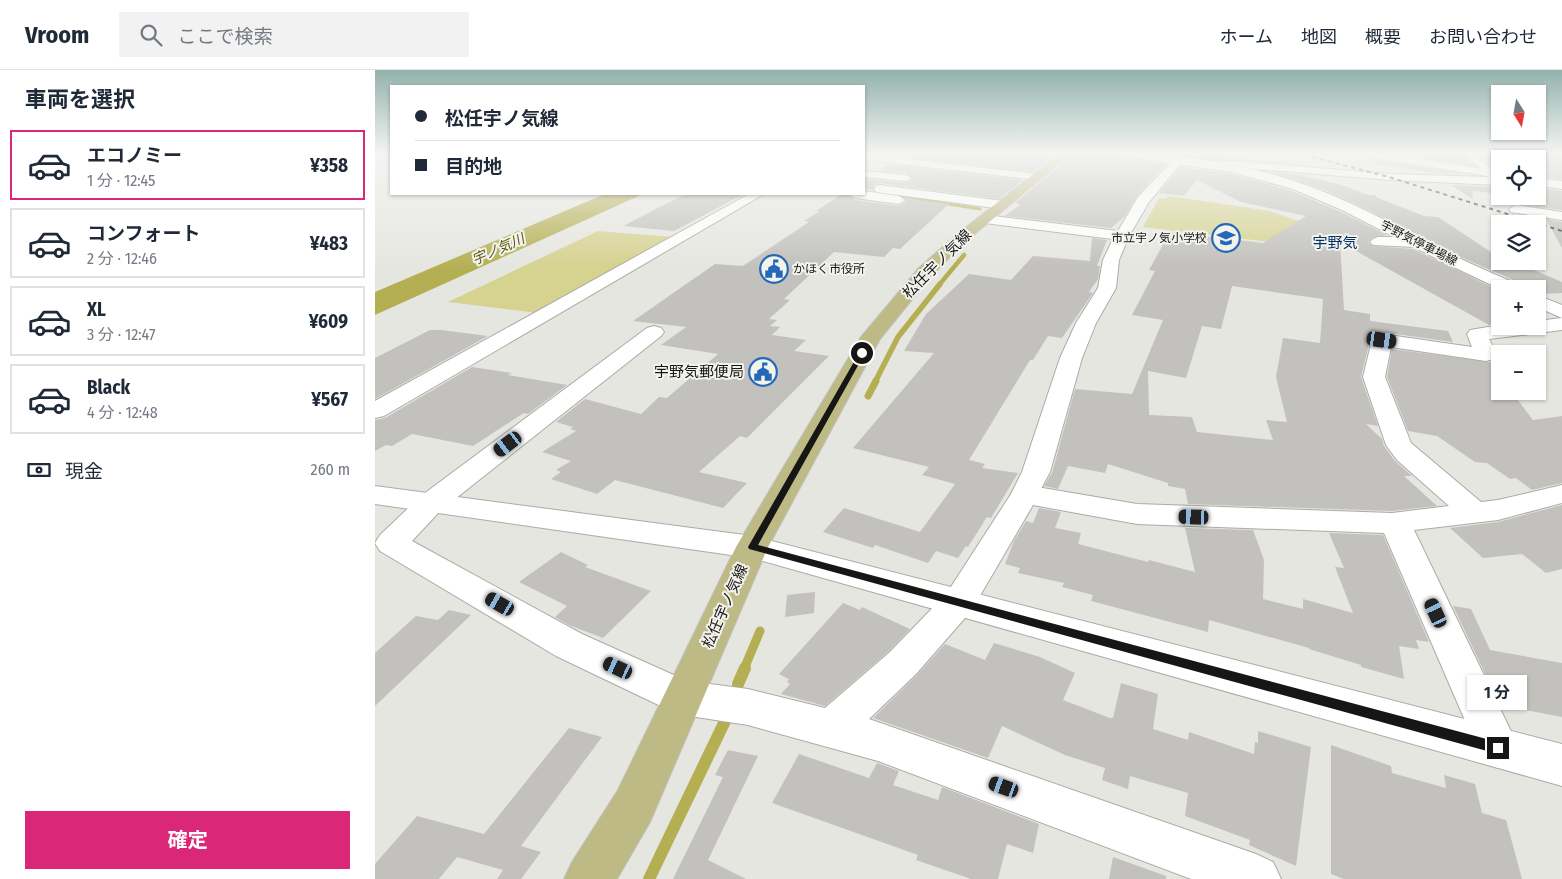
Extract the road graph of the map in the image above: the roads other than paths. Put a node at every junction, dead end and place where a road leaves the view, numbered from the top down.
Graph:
1 (1002, 191) edge
2 (1016, 191) edge
3 (1042, 191) edge
4 (1151, 191) edge
5 (1309, 191) edge
6 (756, 195) edge
7 (862, 195) edge
8 (1516, 210) dead end
9 (1562, 216) edge
10 (1122, 236) junction
11 (1378, 242) dead end
12 (1416, 242) junction
13 (1494, 280) edge
14 (1546, 304) edge
15 (1562, 312) edge
16 (1562, 324) edge
17 (654, 332) dead end
18 (375, 411) edge
19 (1025, 494) junction
20 (1562, 494) edge
21 (375, 496) edge
22 (431, 503) junction
23 (1475, 513) junction
24 (1392, 523) junction
25 (752, 547) junction
26 (959, 602) junction
27 (683, 698) junction
28 (832, 728) junction
29 (1498, 748) junction
30 (1562, 765) edge
31 (589, 879) edge
32 (1256, 879) edge

1 - 7 street
2 - 25 main road, 松任宇ノ気線
3 - 10 street
4 - 10 street
5 - 12 street, 宇野気停車場線
6 - 18 street
8 - 9 street
10 - 19 street
11 - 12 street
12 - 13 street, 宇野気停車場線
14 - 15 street
16 - 23 street
17 - 22 street
19 - 24 street
19 - 26 street
20 - 23 street
21 - 22 street
22 - 25 street
22 - 27 street
23 - 24 street
24 - 29 street
25 - 26 street
25 - 27 main road, 松任宇ノ気線
26 - 28 street
26 - 29 street
27 - 28 street
27 - 31 main road, 松任宇ノ気線
28 - 32 street
29 - 30 street

